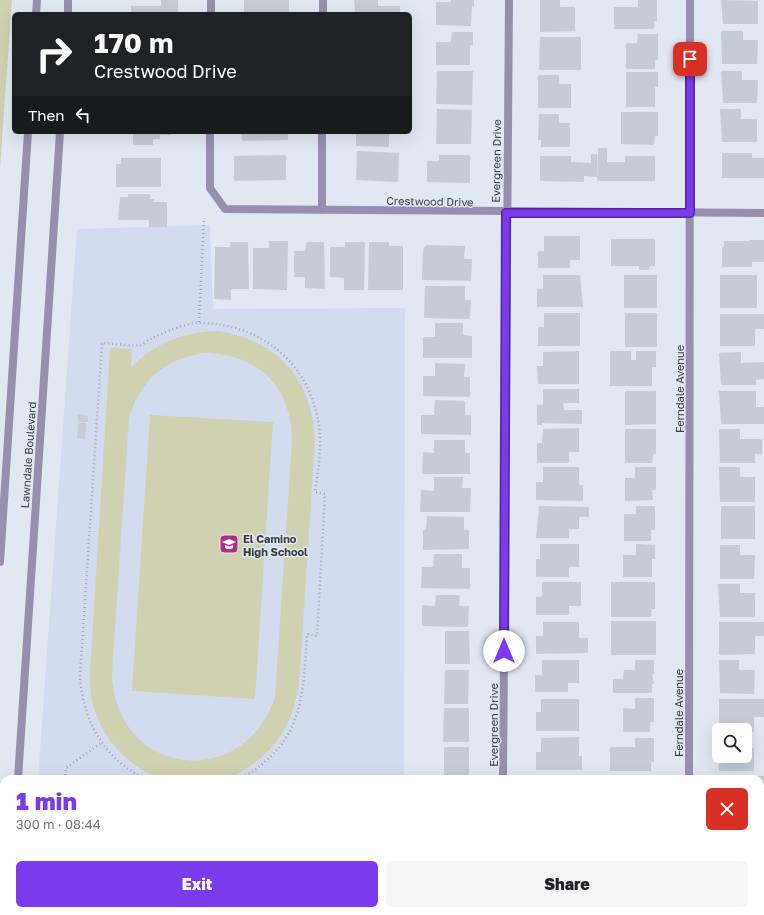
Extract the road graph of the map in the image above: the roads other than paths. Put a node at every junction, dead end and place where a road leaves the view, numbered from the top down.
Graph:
1 (37, 0) edge
2 (68, 0) edge
3 (211, 0) edge
4 (323, 0) edge
5 (508, 0) edge
6 (690, 0) edge
7 (36, 12) edge
8 (68, 12) edge
9 (211, 12) edge
10 (323, 12) edge
11 (28, 134) edge
12 (60, 134) edge
13 (210, 134) edge
14 (322, 134) edge
15 (322, 210) junction
16 (506, 213) junction
17 (690, 213) junction
18 (764, 213) edge
19 (0, 562) edge
20 (18, 775) edge
21 (503, 775) edge
22 (689, 775) edge

1 - 7 street
2 - 8 street
3 - 9 street
4 - 10 street
5 - 16 street, Evergreen Drive
6 - 17 street, Ferndale Avenue
11 - 19 street, Lawndale Boulevard
12 - 20 street, Lawndale Boulevard
13 - 15 street, Crestwood Drive
14 - 15 street
15 - 16 street, Crestwood Drive
16 - 17 street, Crestwood Drive
16 - 21 street, Evergreen Drive
17 - 18 street, Crestwood Drive
17 - 22 street, Ferndale Avenue

